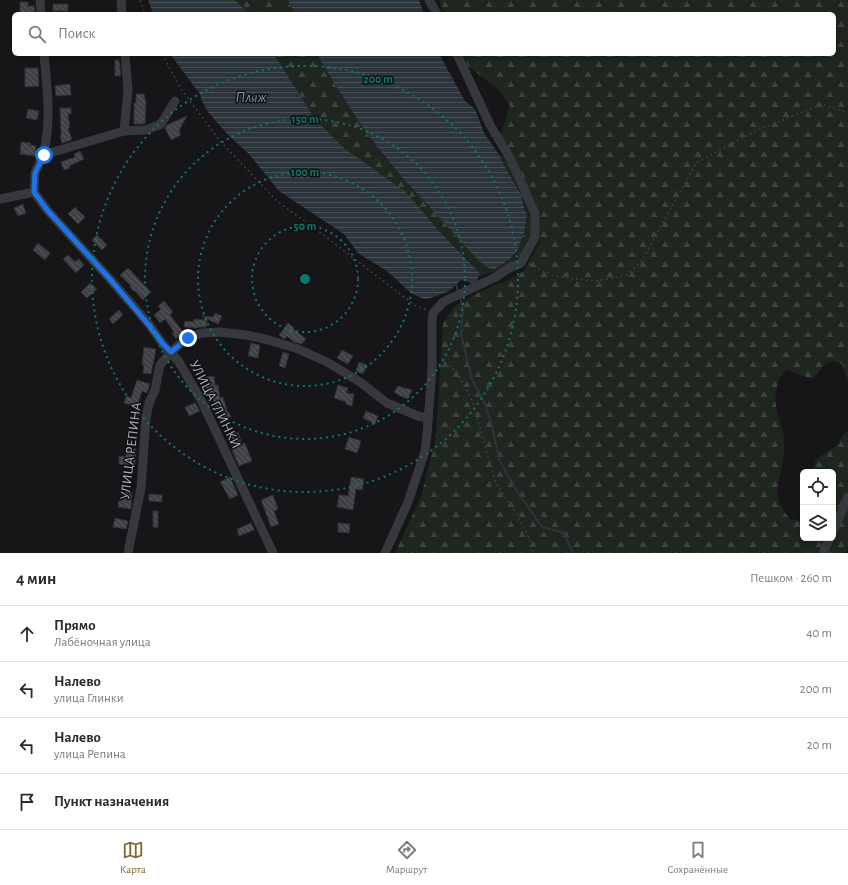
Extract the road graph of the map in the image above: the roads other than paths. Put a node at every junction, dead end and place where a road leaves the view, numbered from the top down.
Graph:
1 (40, 0) edge
2 (121, 0) edge
3 (429, 0) edge
4 (41, 12) edge
5 (122, 12) edge
6 (436, 12) edge
7 (44, 56) edge
8 (125, 56) edge
9 (458, 56) edge
10 (175, 101) dead end
11 (124, 131) junction
12 (44, 155) junction
13 (34, 192) junction
14 (0, 199) edge
15 (171, 352) junction
16 (428, 418) junction
17 (848, 497) edge
18 (836, 524) edge
19 (829, 541) edge
20 (128, 553) edge
21 (273, 553) edge
22 (385, 553) edge
23 (823, 553) edge

1 - 4 street
2 - 5 street
3 - 6 street
7 - 12 street
8 - 11 street
9 - 16 street
10 - 11 street
11 - 12 street
12 - 13 street
13 - 14 street
13 - 15 street, УЛИЦА ГЛИНКИ
15 - 16 street, УЛИЦА РЕПИНА
15 - 20 street, УЛИЦА РЕПИНА
15 - 21 street, УЛИЦА ГЛИНКИ
16 - 22 street
17 - 18 street
19 - 23 street

